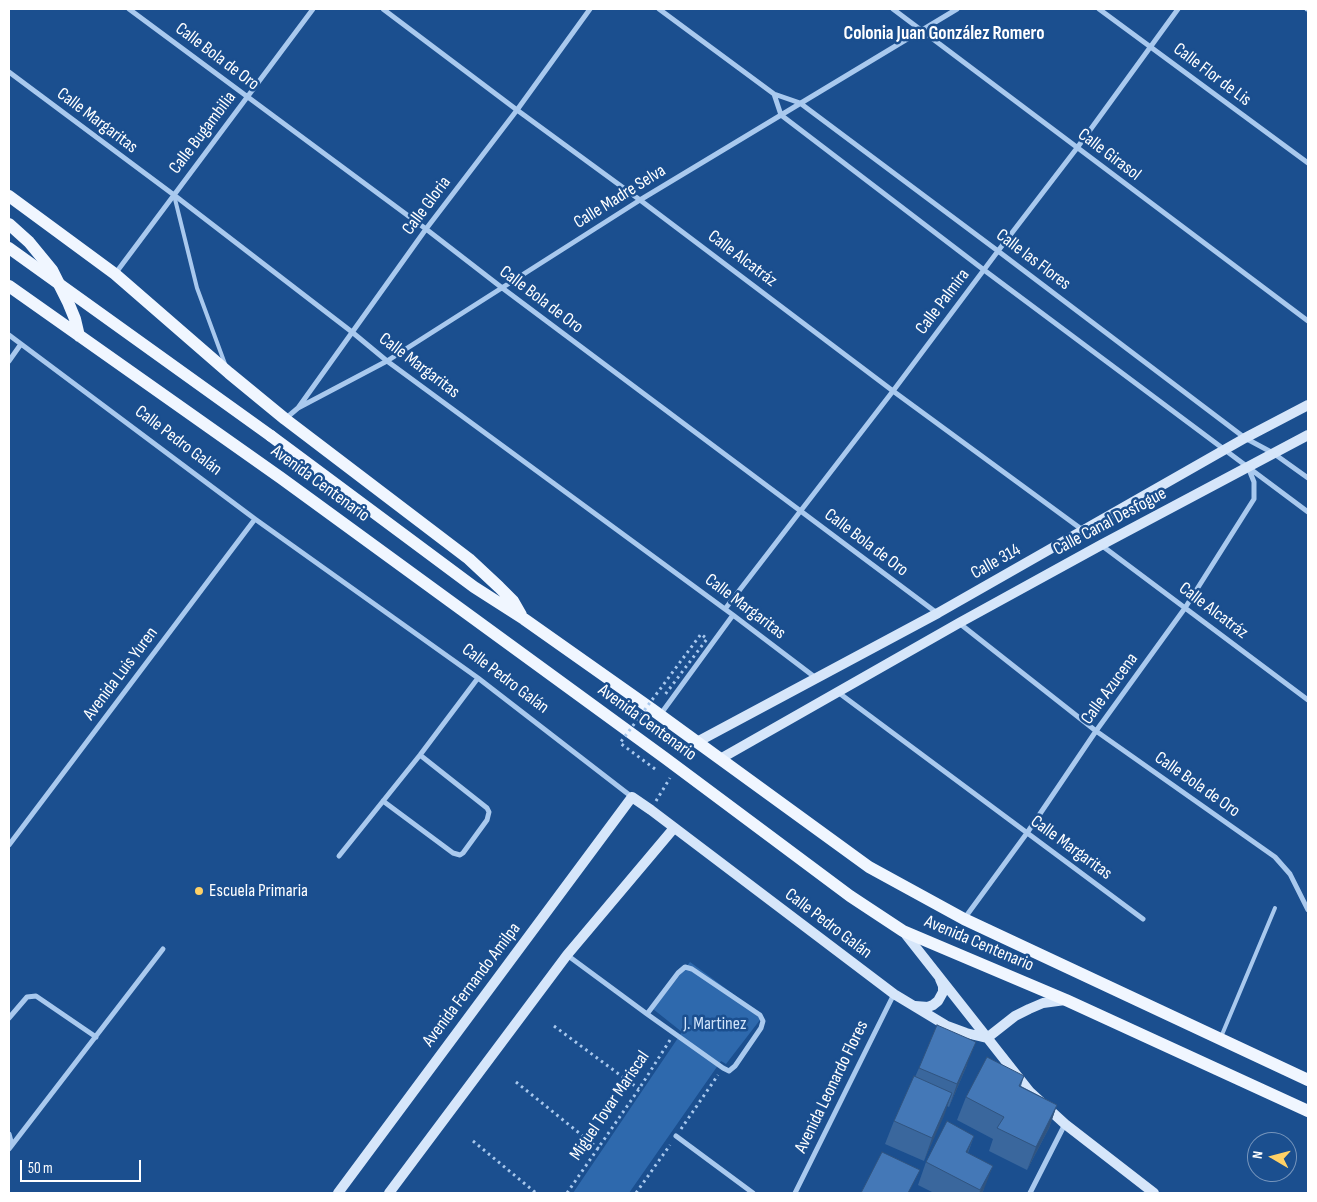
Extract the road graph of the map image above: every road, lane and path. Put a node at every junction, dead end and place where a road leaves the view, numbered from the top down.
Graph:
1 (129, 9) edge
2 (313, 9) edge
3 (383, 9) edge
4 (590, 9) edge
5 (659, 9) edge
6 (893, 9) edge
7 (957, 9) edge
8 (1099, 9) edge
9 (1178, 9) edge
10 (923, 30) junction
11 (1150, 46) junction
12 (9, 72) edge
13 (774, 94) junction
14 (247, 96) junction
15 (800, 103) junction
16 (517, 110) junction
17 (781, 115) junction
18 (1077, 148) junction
19 (1308, 163) edge
20 (174, 195) junction
21 (9, 196) edge
22 (640, 200) junction
23 (12, 227) edge
24 (426, 229) junction
25 (9, 248) edge
26 (998, 251) junction
27 (984, 270) junction
28 (115, 274) junction
29 (9, 286) edge
30 (501, 288) junction
31 (1308, 322) edge
32 (352, 332) junction
33 (9, 335) edge
34 (79, 336) junction
35 (21, 344) junction
36 (387, 360) junction
37 (9, 361) edge
38 (229, 373) junction
39 (893, 391) junction
40 (1308, 405) edge
41 (298, 408) junction
42 (286, 419) junction
43 (1308, 435) edge
44 (1245, 438) junction
45 (1226, 450) junction
46 (1273, 453) junction
47 (1248, 466) junction
48 (1308, 478) edge
49 (800, 510) junction
50 (1308, 512) edge
51 (255, 519) junction
52 (1084, 531) junction
53 (1101, 545) junction
54 (1186, 608) junction
55 (725, 609) junction
56 (938, 613) junction
57 (733, 615) junction
58 (524, 619) junction
59 (959, 623) junction
60 (478, 678) junction
61 (816, 679) junction
62 (838, 693) junction
63 (664, 696) dead end
64 (1308, 700) edge
65 (659, 715) junction
66 (1096, 731) junction
67 (697, 742) junction
68 (420, 755) junction
69 (720, 759) junction
70 (677, 767) junction
71 (655, 769) dead end
72 (632, 797) junction
73 (383, 802) junction
74 (650, 810) junction
75 (674, 828) junction
76 (1027, 833) junction
77 (9, 845) edge
78 (339, 856) dead end
79 (1275, 908) dead end
80 (1308, 910) edge
81 (1143, 918) dead end
82 (964, 919) junction
83 (903, 931) junction
84 (163, 949) dead end
85 (567, 955) junction
86 (938, 976) junction
87 (894, 994) junction
88 (1066, 1000) junction
89 (915, 1006) junction
90 (647, 1014) junction
91 (9, 1018) edge
92 (554, 1026) dead end
93 (675, 1034) junction
94 (96, 1037) junction
95 (987, 1038) junction
96 (1220, 1040) junction
97 (1308, 1080) edge
98 (516, 1082) dead end
99 (639, 1089) junction
100 (1308, 1111) edge
101 (1065, 1124) junction
102 (9, 1134) edge
103 (676, 1136) dead end
104 (473, 1141) dead end
105 (10, 1147) edge
106 (598, 1149) junction
107 (338, 1193) edge
108 (389, 1193) edge
109 (536, 1193) edge
110 (567, 1193) edge
111 (753, 1193) edge
112 (795, 1193) edge
113 (1030, 1193) edge
114 (1154, 1193) edge

1 - 14 street, Calle Bola de Oro
2 - 14 street, Calle Bugambilia
3 - 16 street, Calle Alcatráz
4 - 16 street, Calle Gloria
5 - 13 street, Calle las Flores
6 - 10 street, Calle Girasol
7 - 10 street, Calle Madre Selva
8 - 11 street, Calle Flor de Lis
9 - 11 street, Calle Palmira
10 - 15 street, Calle Madre Selva
10 - 18 street, Calle Girasol
11 - 18 street, Calle Palmira
11 - 19 street, Calle Flor de Lis
12 - 20 street, Calle Margaritas
13 - 15 street, Calle las Flores
13 - 17 street
14 - 20 street, Calle Bugambilia
14 - 24 street, Calle Bola de Oro
15 - 17 street, Calle Madre Selva
15 - 26 street, Calle las Flores
16 - 22 street, Calle Alcatráz
16 - 24 street, Calle Gloria
17 - 22 street, Calle Madre Selva
17 - 27 street, Calle las Flores
18 - 26 street, Calle Palmira
18 - 31 street, Calle Girasol
20 - 28 street, Calle Bugambilia
20 - 32 street, Calle Margaritas
20 - 38 lane
21 - 28 main road, Avenida Centenario
22 - 30 street, Calle Madre Selva
22 - 39 street, Calle Alcatráz
23 - 34 main road
24 - 30 street, Calle Bola de Oro
24 - 32 street, Calle Gloria
25 - 58 main road, Avenida Centenario, bridge
26 - 27 street, Calle Palmira
26 - 44 street, Calle las Flores
27 - 39 street, Calle Palmira
27 - 45 street, Calle las Flores
28 - 38 main road, Avenida Centenario
29 - 34 main road, Avenida Centenario
30 - 36 street, Calle Madre Selva
30 - 49 street, Calle Bola de Oro
32 - 36 street, Calle Margaritas
32 - 41 street, Calle Gloria
33 - 35 street, Calle Pedro Galán
34 - 70 main road, Avenida Centenario
35 - 37 street
35 - 51 street, Calle Pedro Galán
36 - 41 street, Calle Madre Selva
36 - 55 street, Calle Margaritas
38 - 42 main road, Avenida Centenario
39 - 49 street, Calle Palmira
39 - 52 street, Calle Alcatráz
40 - 44 street, Calle 314
41 - 42 street, Calle Gloria
42 - 58 main road, Avenida Centenario
43 - 46 street, Calle Canal Desfogue
44 - 45 street, Calle 314
44 - 46 street, Calle las Flores
45 - 47 street, Calle las Flores
45 - 52 street, Calle 314
46 - 47 street, Calle Canal Desfogue
46 - 48 street
47 - 50 street, Calle las Flores
47 - 53 street, Calle Canal Desfogue
47 - 54 street, Calle Azucena
49 - 55 street, Calle Palmira
49 - 56 street, Calle Bola de Oro
51 - 60 street, Calle Pedro Galán
51 - 77 street, Avenida Luis Yuren
52 - 56 street, Calle 314
53 - 54 street, Calle Alcatráz
53 - 59 street, Calle Canal Desfogue
54 - 64 street, Calle Alcatráz
54 - 66 street, Calle Azucena
55 - 57 street, Calle Margaritas
56 - 61 street, Calle 314
57 - 61 street, Calle Margaritas
57 - 65 street
58 - 65 main road, Avenida Centenario
59 - 62 street, Calle Canal Desfogue
59 - 66 street, Calle Bola de Oro
60 - 68 street
60 - 72 street, Calle Pedro Galán
61 - 67 street, Calle 314
62 - 69 street, Calle Canal Desfogue
62 - 76 street, Calle Margaritas
63 - 71 path, bridge
65 - 67 main road, Avenida Centenario
66 - 76 street, Calle Azucena
66 - 80 street, Calle Bola de Oro
67 - 69 main road, Avenida Centenario
68 - 73 street
68 - 73 street
69 - 82 main road, Avenida Centenario
70 - 74 path
70 - 83 main road, Avenida Centenario
72 - 74 street, Calle Pedro Galán
72 - 107 street, Avenida Fernando Amilpa
73 - 78 street
74 - 75 street, Calle Pedro Galán
75 - 85 street
75 - 87 street, Calle Pedro Galán
76 - 81 street, Calle Margaritas
76 - 82 street, Calle Azucena
79 - 96 lane
82 - 96 main road, Avenida Centenario
83 - 86 street
83 - 88 main road, Avenida Centenario
84 - 94 street
85 - 90 street
85 - 108 street
86 - 89 street
86 - 95 street
87 - 89 street, Calle Pedro Galán
87 - 112 street, Avenida Leonardo Flores
88 - 95 street
88 - 100 main road, Avenida Centenario
89 - 95 street, Calle Pedro Galán
90 - 93 street
90 - 93 street
91 - 94 street
92 - 99 path
93 - 99 path, Miguel Tovar Mariscal
94 - 105 street
95 - 101 street
96 - 97 main road, Avenida Centenario
98 - 106 path
99 - 106 path, Miguel Tovar Mariscal
101 - 113 street
101 - 114 street
102 - 105 street
103 - 111 street
104 - 109 path
106 - 110 path, Miguel Tovar Mariscal

